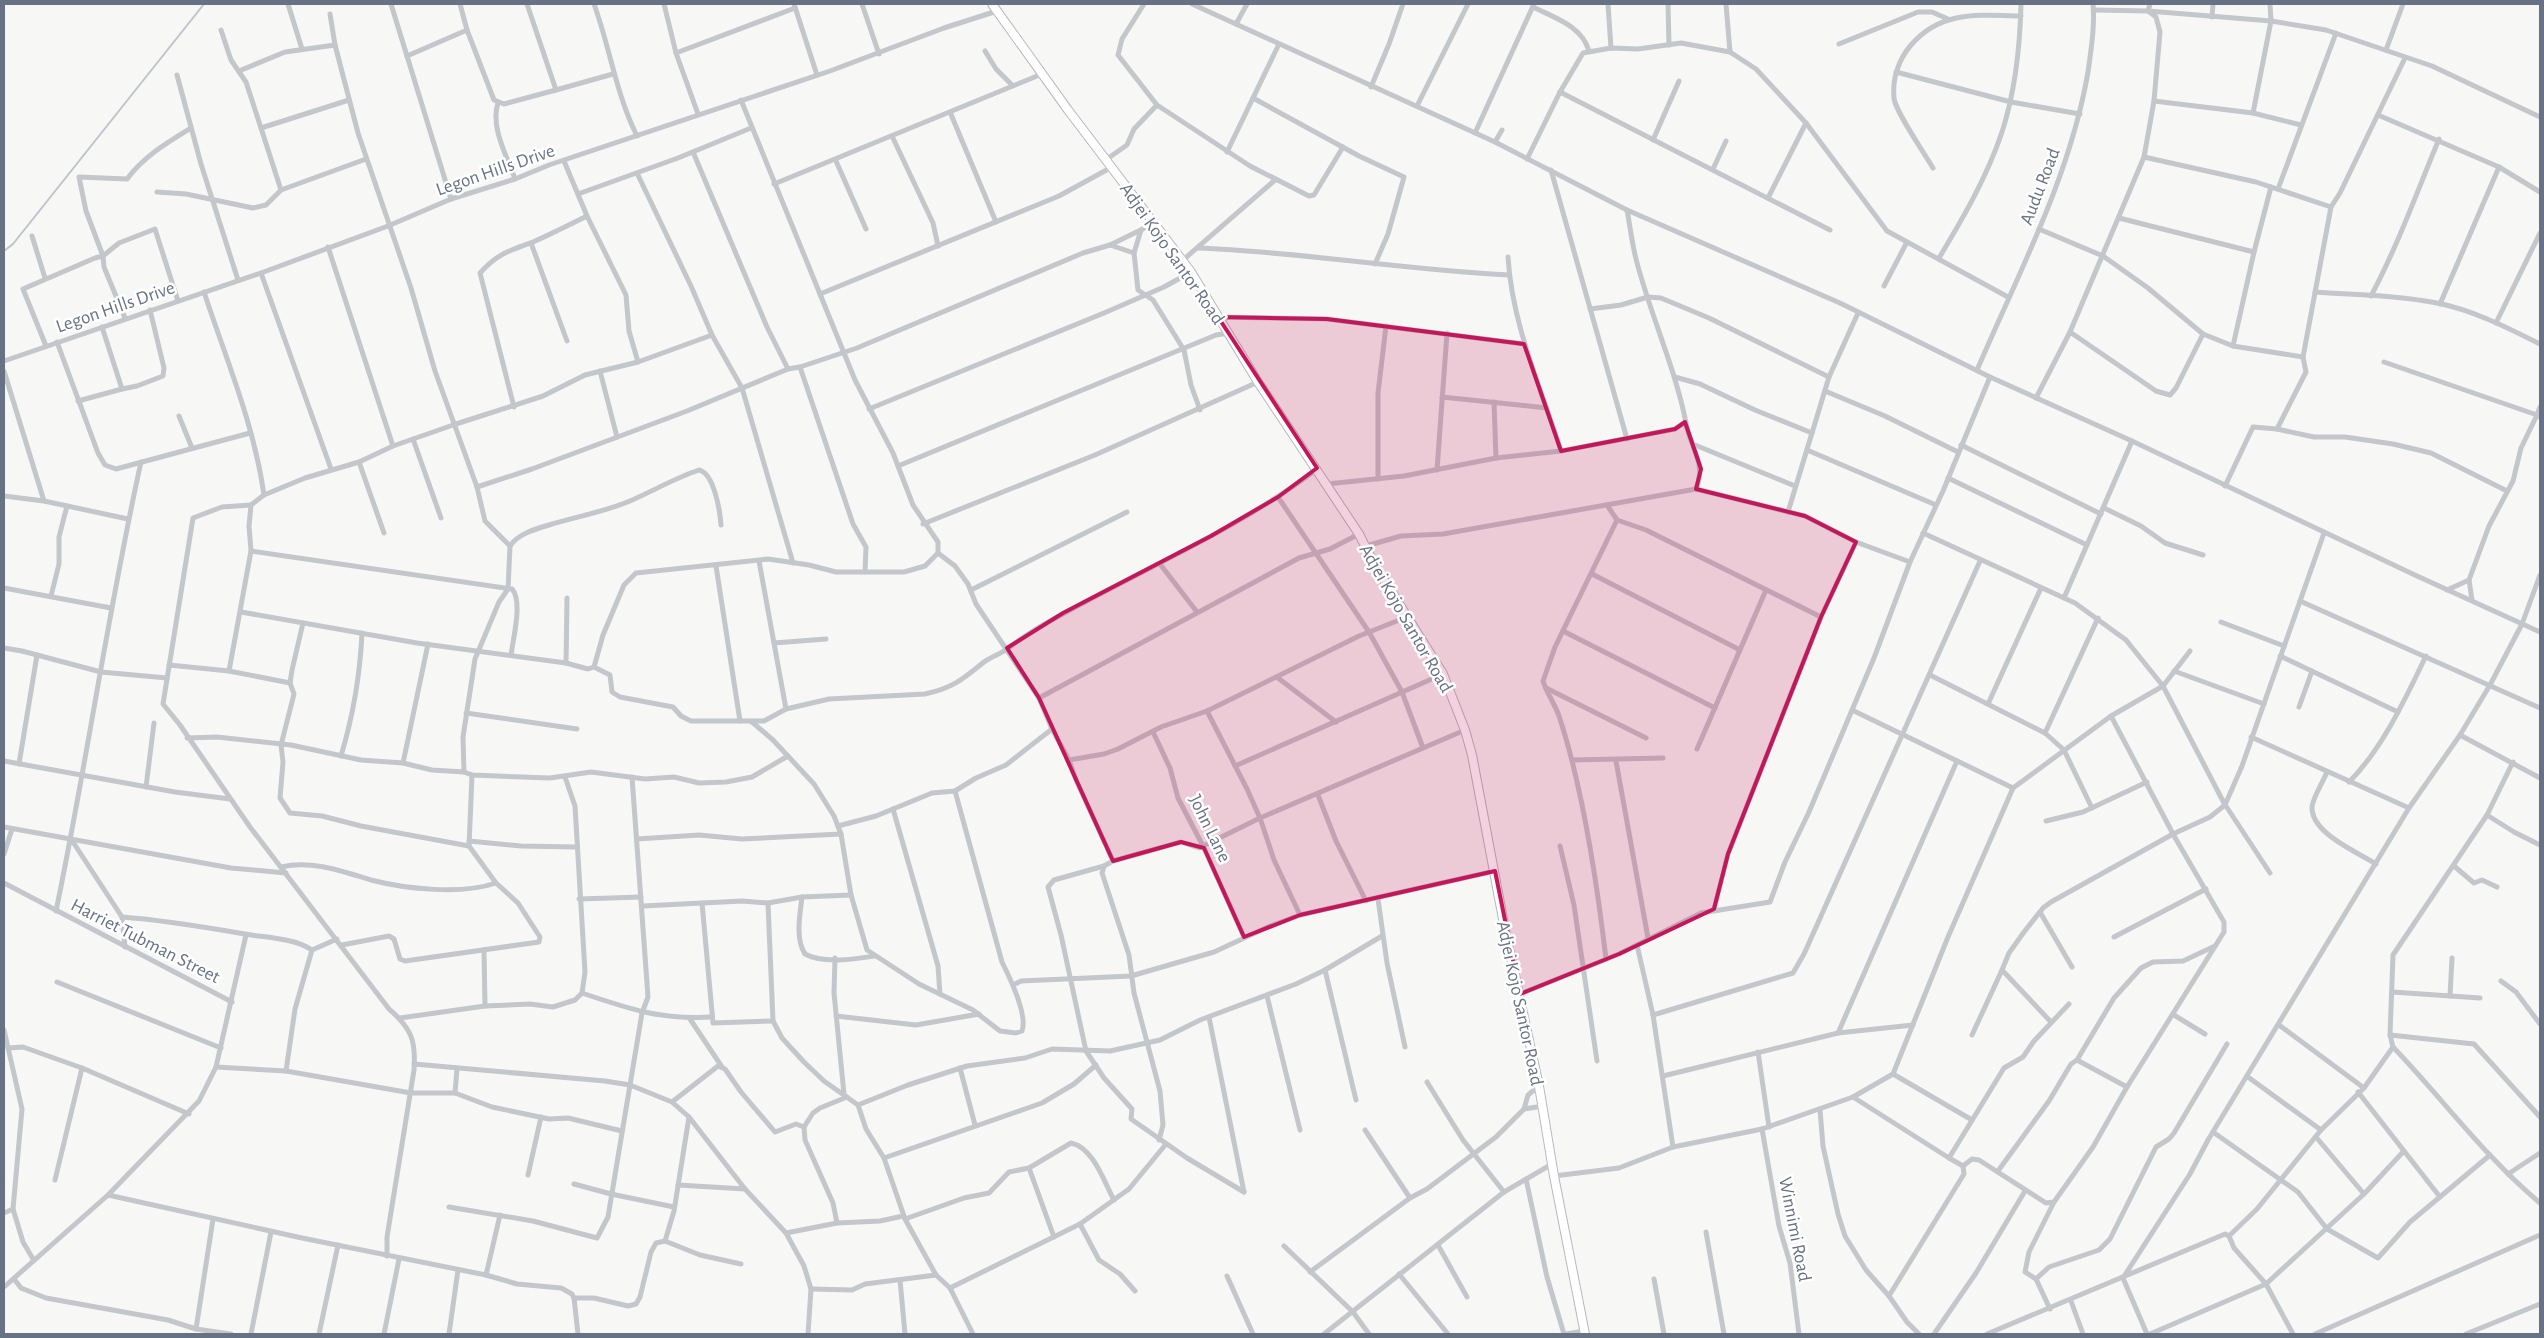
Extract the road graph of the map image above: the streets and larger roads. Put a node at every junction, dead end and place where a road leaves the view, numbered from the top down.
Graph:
1 (288, 4) edge
2 (391, 4) edge
3 (460, 4) edge
4 (527, 4) edge
5 (594, 4) edge
6 (664, 4) edge
7 (862, 4) edge
8 (992, 4) edge
9 (1144, 4) edge
10 (1192, 4) edge
11 (1247, 4) edge
12 (1402, 4) edge
13 (1468, 4) edge
14 (1608, 4) edge
15 (1668, 4) edge
16 (1726, 4) edge
17 (2021, 4) edge
18 (2150, 4) edge
19 (2213, 4) edge
20 (2270, 4) edge
21 (2403, 4) edge
22 (1534, 5) edge
23 (795, 6) edge
24 (2094, 7) edge
25 (998, 10) junction
26 (2148, 11) junction
27 (330, 14) dead end
28 (2021, 16) junction
29 (2212, 17) junction
30 (1948, 19) junction
31 (2270, 22) junction
32 (1236, 24) junction
33 (221, 30) dead end
34 (467, 30) junction
35 (2336, 33) junction
36 (1279, 44) junction
37 (1838, 44) dead end
38 (335, 45) junction
39 (1669, 45) junction
40 (1611, 48) junction
41 (302, 49) junction
42 (2386, 50) junction
43 (985, 51) dead end
44 (1590, 51) junction
45 (1730, 52) junction
46 (676, 53) junction
47 (878, 54) junction
48 (407, 56) junction
49 (2405, 58) junction
50 (239, 70) junction
51 (1896, 72) junction
52 (177, 74) dead end
53 (613, 74) junction
54 (1042, 74) junction
55 (817, 75) junction
56 (1679, 81) dead end
57 (1012, 85) junction
58 (1371, 87) junction
59 (556, 90) junction
60 (1560, 92) junction
61 (1253, 98) junction
62 (349, 100) junction
63 (741, 100) junction
64 (2154, 101) junction
65 (2011, 102) junction
66 (498, 103) junction
67 (1157, 105) junction
68 (1418, 106) junction
69 (950, 112) junction
70 (2253, 113) junction
71 (698, 114) junction
72 (2080, 114) junction
73 (2378, 115) junction
74 (2540, 117) edge
75 (1806, 123) junction
76 (2302, 125) junction
77 (191, 128) junction
78 (261, 128) junction
79 (751, 128) junction
80 (1502, 130) dead end
81 (1475, 133) junction
82 (637, 136) junction
83 (892, 136) junction
84 (2439, 139) junction
85 (1653, 140) junction
86 (1726, 141) dead end
87 (1495, 142) junction
88 (1343, 147) junction
89 (693, 152) junction
90 (1227, 152) junction
91 (2144, 157) junction
92 (366, 159) junction
93 (1107, 159) junction
94 (1527, 159) junction
95 (836, 160) junction
96 (564, 161) junction
97 (1112, 167) junction
98 (2499, 167) junction
99 (1933, 168) dead end
100 (1712, 169) junction
101 (1551, 170) junction
102 (637, 173) junction
103 (516, 179) junction
104 (1275, 180) junction
105 (774, 184) junction
106 (2271, 187) junction
107 (2278, 188) junction
108 (281, 190) junction
109 (157, 192) dead end
110 (2540, 192) edge
111 (578, 194) junction
112 (1768, 198) junction
113 (214, 199) junction
114 (450, 199) junction
115 (2331, 207) junction
116 (1627, 210) junction
117 (586, 216) junction
118 (2119, 218) junction
119 (996, 222) junction
120 (1155, 223) junction
121 (388, 226) junction
122 (2039, 228) junction
123 (866, 229) dead end
124 (1141, 230) junction
125 (1830, 230) dead end
126 (2540, 233) edge
127 (32, 236) dead end
128 (1907, 242) junction
129 (531, 243) junction
130 (1110, 245) junction
131 (938, 246) junction
132 (328, 248) junction
133 (1198, 248) junction
134 (2254, 252) junction
135 (1134, 253) junction
136 (103, 256) junction
137 (2103, 256) junction
138 (1508, 257) dead end
139 (1939, 258) junction
140 (1183, 260) junction
141 (1375, 264) junction
142 (1191, 272) junction
143 (261, 273) junction
144 (1509, 275) junction
145 (45, 278) junction
146 (238, 280) junction
147 (1884, 286) dead end
148 (204, 292) junction
149 (2315, 292) junction
150 (820, 294) junction
151 (1146, 295) junction
152 (2371, 296) junction
153 (1648, 297) junction
154 (2008, 297) junction
155 (178, 301) junction
156 (2440, 304) junction
157 (1590, 309) junction
158 (150, 310) junction
159 (1858, 313) junction
160 (1218, 317) junction
161 (125, 318) junction
162 (2496, 323) junction
163 (1386, 326) junction
164 (102, 327) junction
165 (2070, 332) junction
166 (1229, 333) junction
167 (1447, 333) junction
168 (2203, 334) junction
169 (712, 335) junction
170 (567, 341) dead end
171 (57, 342) junction
172 (1524, 344) junction
173 (2540, 344) edge
174 (46, 346) junction
175 (2233, 346) junction
176 (1184, 350) junction
177 (844, 352) junction
178 (2302, 357) junction
179 (4, 360) edge
180 (638, 362) junction
181 (2384, 362) dead end
182 (800, 367) junction
183 (788, 369) junction
184 (1977, 370) junction
185 (4, 371) edge
186 (600, 371) junction
187 (1675, 377) junction
188 (1829, 377) junction
189 (1990, 377) junction
190 (1258, 382) junction
191 (742, 388) junction
192 (122, 389) junction
193 (1825, 391) junction
194 (1442, 397) junction
195 (2036, 398) junction
196 (78, 402) junction
197 (1494, 402) junction
198 (514, 407) junction
199 (2540, 407) edge
200 (1547, 408) junction
201 (869, 409) junction
202 (1200, 410) junction
203 (179, 416) dead end
204 (2539, 416) edge
205 (1685, 422) junction
206 (456, 424) junction
207 (2277, 430) junction
208 (250, 433) junction
209 (1812, 433) junction
210 (616, 437) junction
211 (413, 439) junction
212 (1627, 439) junction
213 (2132, 441) junction
214 (1961, 445) junction
215 (393, 446) junction
216 (1695, 446) junction
217 (192, 448) junction
218 (1807, 450) junction
219 (1561, 451) junction
220 (1958, 452) junction
221 (1496, 458) junction
222 (140, 462) junction
223 (359, 462) junction
224 (898, 466) junction
225 (1317, 468) junction
226 (331, 469) junction
227 (1437, 470) junction
228 (1948, 478) junction
229 (1378, 479) junction
230 (1327, 484) junction
231 (1795, 486) dead end
232 (2226, 486) junction
233 (477, 487) junction
234 (1696, 489) junction
235 (2508, 492) junction
236 (264, 494) junction
237 (4, 496) edge
238 (1278, 497) junction
239 (44, 501) junction
240 (1607, 504) junction
241 (251, 505) junction
242 (1936, 505) junction
243 (67, 506) junction
244 (2104, 508) junction
245 (1127, 512) dead end
246 (1788, 512) junction
247 (2102, 514) junction
248 (441, 518) dead end
249 (128, 519) junction
250 (1617, 520) junction
251 (721, 524) dead end
252 (924, 524) junction
253 (384, 533) dead end
254 (1923, 533) junction
255 (2324, 533) junction
256 (1359, 534) junction
257 (1856, 542) junction
258 (510, 546) junction
259 (1366, 546) junction
260 (2086, 546) junction
261 (251, 551) junction
262 (938, 553) junction
263 (1316, 554) junction
264 (2203, 555) dead end
265 (759, 561) junction
266 (1980, 561) junction
267 (793, 562) junction
268 (1910, 562) junction
269 (1160, 564) junction
270 (716, 566) junction
271 (865, 572) junction
272 (1592, 574) junction
273 (2540, 575) edge
274 (2470, 580) junction
275 (4, 588) edge
276 (2041, 588) junction
277 (508, 589) junction
278 (970, 590) junction
279 (1766, 590) junction
280 (2447, 590) junction
281 (51, 596) junction
282 (567, 598) dead end
283 (2064, 598) junction
284 (2300, 600) junction
285 (2472, 600) junction
286 (111, 608) junction
287 (241, 612) junction
288 (1197, 612) junction
289 (1407, 617) junction
290 (1821, 617) junction
291 (2098, 618) junction
292 (304, 622) junction
293 (2220, 622) dead end
294 (2522, 624) junction
295 (1564, 631) junction
296 (1369, 632) junction
297 (2540, 632) edge
298 (362, 633) junction
299 (826, 639) dead end
300 (774, 643) junction
301 (428, 644) junction
302 (2284, 646) junction
303 (4, 648) edge
304 (1007, 648) junction
305 (478, 649) junction
306 (1740, 650) junction
307 (2190, 650) dead end
308 (37, 655) junction
309 (511, 656) junction
310 (2280, 656) junction
311 (2426, 656) junction
312 (566, 664) junction
313 (170, 665) junction
314 (594, 668) junction
315 (229, 671) junction
316 (2312, 671) junction
317 (101, 672) junction
318 (2174, 672) junction
319 (1442, 674) junction
320 (1930, 675) junction
321 (167, 678) junction
322 (1278, 678) junction
323 (290, 683) junction
324 (2490, 685) junction
325 (2163, 686) junction
326 (1545, 687) junction
327 (1402, 692) junction
328 (1039, 698) junction
329 (1988, 704) junction
330 (2264, 704) junction
331 (2299, 707) dead end
332 (1715, 708) junction
333 (2540, 708) edge
334 (786, 710) junction
335 (1852, 710) junction
336 (1207, 711) junction
337 (2398, 712) junction
338 (466, 713) junction
339 (2111, 716) junction
340 (740, 721) junction
341 (154, 722) dead end
342 (752, 722) junction
343 (1336, 722) junction
344 (577, 729) dead end
345 (1052, 729) junction
346 (1465, 730) junction
347 (1152, 732) junction
348 (2046, 733) junction
349 (2460, 735) junction
350 (1902, 736) junction
351 (2251, 737) junction
352 (187, 738) junction
353 (1646, 738) dead end
354 (281, 745) junction
355 (1423, 748) junction
356 (1697, 749) dead end
357 (2064, 750) junction
358 (341, 756) junction
359 (788, 756) junction
360 (1663, 758) dead end
361 (1070, 760) junction
362 (1572, 760) junction
363 (4, 761) edge
364 (1616, 761) junction
365 (1957, 761) junction
366 (2513, 762) junction
367 (403, 763) junction
368 (19, 764) junction
369 (1235, 766) junction
370 (464, 772) junction
371 (2327, 772) junction
372 (81, 776) junction
373 (472, 776) junction
374 (565, 777) junction
375 (632, 777) junction
376 (2540, 778) edge
377 (2147, 782) junction
378 (2349, 782) junction
379 (146, 787) junction
380 (2013, 788) junction
381 (955, 791) junction
382 (1318, 795) junction
383 (230, 799) junction
384 (2224, 804) junction
385 (2092, 808) junction
386 (2409, 808) junction
387 (893, 809) junction
388 (2487, 815) junction
389 (1260, 818) junction
390 (2046, 821) dead end
391 (838, 826) junction
392 (4, 827) edge
393 (12, 829) junction
394 (841, 834) junction
395 (2173, 834) junction
396 (71, 838) junction
397 (636, 839) junction
398 (469, 844) junction
399 (2540, 845) edge
400 (1203, 846) junction
401 (1560, 846) dead end
402 (576, 847) junction
403 (4, 854) edge
404 (1113, 861) junction
405 (2376, 864) junction
406 (1104, 866) junction
407 (2454, 866) junction
408 (281, 867) junction
409 (1494, 871) junction
410 (286, 873) junction
411 (2270, 873) dead end
412 (4, 883) edge
413 (496, 883) junction
414 (2497, 887) dead end
415 (2206, 889) junction
416 (851, 895) junction
417 (641, 897) junction
418 (802, 897) junction
419 (579, 899) junction
420 (1378, 899) junction
421 (1366, 901) junction
422 (702, 902) junction
423 (768, 903) junction
424 (643, 906) junction
425 (1714, 909) junction
426 (56, 911) junction
427 (2040, 912) junction
428 (1300, 915) junction
429 (122, 917) junction
430 (246, 935) junction
431 (1382, 936) junction
432 (1244, 937) junction
433 (1648, 938) junction
434 (2114, 938) dead end
435 (337, 939) junction
436 (1637, 945) junction
437 (2216, 945) junction
438 (342, 946) junction
439 (125, 947) junction
440 (312, 950) junction
441 (484, 950) junction
442 (875, 956) junction
443 (835, 958) junction
444 (2452, 958) dead end
445 (1606, 959) junction
446 (2072, 967) dead end
447 (1585, 969) junction
448 (1324, 970) junction
449 (2002, 970) junction
450 (1131, 976) junction
451 (1071, 978) junction
452 (2501, 981) dead end
453 (58, 982) dead end
454 (1013, 985) junction
455 (2392, 992) junction
456 (582, 993) junction
457 (940, 994) junction
458 (1520, 994) junction
459 (1267, 996) junction
460 (2450, 996) junction
461 (2480, 998) dead end
462 (232, 1002) junction
463 (2069, 1004) dead end
464 (485, 1006) junction
465 (642, 1013) junction
466 (978, 1014) junction
467 (1653, 1015) junction
468 (2174, 1015) junction
469 (836, 1016) junction
470 (712, 1017) junction
471 (400, 1018) junction
472 (690, 1018) junction
473 (1209, 1018) junction
474 (773, 1022) junction
475 (2050, 1022) junction
476 (2540, 1024) edge
477 (1913, 1025) junction
478 (2279, 1025) junction
479 (4, 1030) edge
480 (1838, 1033) junction
481 (2205, 1034) dead end
482 (1972, 1035) dead end
483 (2390, 1035) junction
484 (1148, 1042) junction
485 (2227, 1044) dead end
486 (2393, 1046) junction
487 (1406, 1047) dead end
488 (8, 1048) junction
489 (221, 1048) junction
490 (1086, 1051) junction
491 (1758, 1052) junction
492 (2077, 1060) junction
493 (1597, 1061) dead end
494 (414, 1064) junction
495 (1096, 1065) junction
496 (216, 1067) junction
497 (722, 1067) junction
498 (82, 1068) junction
499 (960, 1068) junction
500 (457, 1069) junction
501 (286, 1071) junction
502 (1893, 1074) junction
503 (1663, 1076) junction
504 (2248, 1077) junction
505 (1427, 1082) dead end
506 (630, 1085) junction
507 (1539, 1086) junction
508 (2127, 1087) junction
509 (2364, 1088) junction
510 (2358, 1092) junction
511 (411, 1093) junction
512 (456, 1093) junction
513 (845, 1096) junction
514 (1853, 1097) junction
515 (1356, 1100) dead end
516 (672, 1102) junction
517 (858, 1105) junction
518 (1543, 1106) junction
519 (1524, 1108) junction
520 (1820, 1110) junction
521 (189, 1114) junction
522 (540, 1117) junction
523 (689, 1117) junction
524 (2540, 1117) edge
525 (1972, 1120) junction
526 (975, 1126) junction
527 (1769, 1126) junction
528 (804, 1127) junction
529 (1762, 1129) junction
530 (1300, 1130) dead end
531 (1366, 1130) dead end
532 (2321, 1130) junction
533 (622, 1131) junction
534 (2213, 1132) junction
535 (2316, 1137) junction
536 (1159, 1140) junction
537 (1166, 1144) junction
538 (1673, 1147) junction
539 (2404, 1152) junction
540 (2540, 1153) edge
541 (1474, 1154) junction
542 (2490, 1155) junction
543 (884, 1158) junction
544 (1949, 1158) junction
545 (1552, 1164) junction
546 (1962, 1166) junction
547 (1029, 1168) junction
548 (1998, 1171) junction
549 (2508, 1174) junction
550 (528, 1175) dead end
551 (1554, 1176) junction
552 (1526, 1179) junction
553 (2280, 1179) junction
554 (55, 1180) dead end
555 (574, 1184) dead end
556 (678, 1185) junction
557 (745, 1189) junction
558 (2025, 1191) junction
559 (1504, 1192) junction
560 (611, 1194) junction
561 (2364, 1194) junction
562 (108, 1195) junction
563 (2440, 1196) junction
564 (1410, 1198) junction
565 (1114, 1200) junction
566 (2054, 1202) junction
567 (2540, 1203) edge
568 (674, 1206) junction
569 (449, 1207) dead end
570 (13, 1209) junction
571 (4, 1213) edge
572 (500, 1215) junction
573 (213, 1218) junction
574 (904, 1218) junction
575 (837, 1223) junction
576 (1080, 1224) junction
577 (2327, 1229) junction
578 (271, 1232) junction
579 (1706, 1232) dead end
580 (786, 1233) junction
581 (2540, 1235) edge
582 (1054, 1236) junction
583 (2229, 1236) junction
584 (665, 1241) junction
585 (1438, 1244) junction
586 (338, 1246) junction
587 (1284, 1246) dead end
588 (387, 1256) junction
589 (33, 1259) junction
590 (399, 1259) junction
591 (741, 1264) dead end
592 (458, 1270) junction
593 (1310, 1272) junction
594 (1399, 1274) junction
595 (486, 1275) junction
596 (936, 1275) junction
597 (1227, 1276) dead end
598 (2123, 1278) junction
599 (14, 1279) junction
600 (1654, 1279) dead end
601 (900, 1280) junction
602 (2036, 1280) junction
603 (2266, 1284) junction
604 (4, 1287) edge
605 (950, 1288) junction
606 (811, 1289) junction
607 (1135, 1291) dead end
608 (1889, 1296) junction
609 (1467, 1297) dead end
610 (574, 1298) junction
611 (2070, 1301) junction
612 (2540, 1304) edge
613 (2050, 1309) junction
614 (1353, 1312) junction
615 (196, 1329) junction
616 (1585, 1332) edge
617 (231, 1334) edge
618 (251, 1334) edge
619 (319, 1334) edge
620 (384, 1334) edge
621 (449, 1334) edge
622 (578, 1334) edge
623 (808, 1334) edge
624 (906, 1334) edge
625 (973, 1334) edge
626 (1253, 1334) edge
627 (1324, 1334) edge
628 (1369, 1334) edge
629 (1448, 1334) edge
630 (1565, 1334) edge
631 (1664, 1334) edge
632 (1724, 1334) edge
633 (1799, 1334) edge
634 (1919, 1334) edge
635 (1934, 1334) edge
636 (1987, 1334) edge
637 (2083, 1334) edge
638 (2148, 1334) edge
639 (2293, 1334) edge
640 (2315, 1334) edge
641 (2466, 1334) edge

1 - 41 street
2 - 48 street
3 - 34 street
4 - 59 street
5 - 53 street
6 - 46 street
7 - 47 street
8 - 25 street, Adjei Kojo Santor Road
9 - 67 street
10 - 32 street
11 - 32 street
12 - 58 street
13 - 68 street
14 - 40 street
15 - 39 street
16 - 45 street
17 - 28 street
18 - 26 street
19 - 29 street
20 - 31 street
21 - 42 street
22 - 44 street
22 - 81 street
23 - 46 street
23 - 55 street
24 - 26 street
24 - 72 street, Audu Road
25 - 47 street, Legon Hills Drive
25 - 54 street, Adjei Kojo Santor Road
26 - 29 street
26 - 64 street
27 - 38 street
28 - 30 street
28 - 65 street
29 - 31 street
30 - 37 street
30 - 51 street
31 - 35 street
31 - 70 street
32 - 36 street
33 - 50 street
34 - 48 street
34 - 66 street
35 - 42 street
35 - 76 street
36 - 58 street
36 - 61 street
38 - 41 street
38 - 62 street
39 - 40 street
39 - 45 street
40 - 44 street
41 - 50 street
42 - 49 street
43 - 57 street
44 - 60 street
45 - 75 street
46 - 71 street
47 - 55 street, Legon Hills Drive
48 - 114 street
49 - 73 street
49 - 74 street
50 - 78 street
51 - 65 street
51 - 99 street
52 - 77 street
53 - 59 street
53 - 82 street
54 - 57 street
54 - 93 street, Adjei Kojo Santor Road
55 - 63 street, Legon Hills Drive
56 - 85 street
57 - 69 street
58 - 68 street
59 - 66 street
60 - 85 street
60 - 94 street
61 - 88 street
61 - 90 street
62 - 78 street
62 - 92 street
63 - 71 street, Legon Hills Drive
63 - 79 street
64 - 70 street
64 - 91 street
65 - 72 street
65 - 139 street
66 - 103 street
67 - 90 street
67 - 93 street
68 - 81 street
69 - 83 street
69 - 119 street
70 - 76 street
71 - 82 street, Legon Hills Drive
72 - 122 street, Audu Road
73 - 84 street
73 - 115 street
75 - 112 street
75 - 128 street
76 - 107 street
77 - 113 street
77 - 136 street
78 - 108 street
79 - 89 street
79 - 105 street
80 - 87 street
81 - 87 street
82 - 96 street, Legon Hills Drive
83 - 95 street
83 - 131 street
84 - 98 street
84 - 152 street
85 - 100 street
86 - 100 street
87 - 94 street
88 - 104 street
88 - 141 street
89 - 102 street
89 - 183 street
90 - 104 street
91 - 106 street
91 - 118 street
92 - 108 street
92 - 121 street
93 - 97 street, Adjei Kojo Santor Road
94 - 101 street
95 - 105 street
95 - 123 street
96 - 103 street, Legon Hills Drive
96 - 111 street
97 - 119 street
97 - 120 street, Adjei Kojo Santor Road
98 - 110 street
98 - 156 street
100 - 112 street
101 - 116 street
101 - 157 street
102 - 111 street
102 - 169 street
103 - 114 street, Legon Hills Drive
104 - 133 street
105 - 150 street
106 - 107 street
106 - 134 street
107 - 115 street
108 - 113 street
109 - 113 street
111 - 117 street
112 - 125 street
113 - 146 street
114 - 121 street, Legon Hills Drive
115 - 149 street
116 - 153 street
116 - 159 street
117 - 129 street
117 - 180 street
118 - 134 street
118 - 137 street
119 - 131 street
120 - 124 street
120 - 140 street, Adjei Kojo Santor Road
121 - 132 street, Legon Hills Drive
121 - 206 street
122 - 137 street
122 - 154 street, Audu Road
124 - 130 street
124 - 135 street
126 - 162 street
127 - 145 street
128 - 139 street
128 - 147 street
129 - 170 street
129 - 198 street
130 - 135 street
130 - 177 street
131 - 150 street
132 - 143 street, Legon Hills Drive
132 - 215 street
133 - 140 street
133 - 141 street
134 - 175 street
135 - 151 street
136 - 145 street
136 - 155 street
136 - 161 street
137 - 165 street
137 - 168 street
138 - 144 street
139 - 154 street
140 - 142 street, Adjei Kojo Santor Road
141 - 144 street
142 - 151 street
142 - 160 street, Adjei Kojo Santor Road
143 - 146 street, Legon Hills Drive
143 - 226 street
144 - 172 street
145 - 174 street
146 - 148 street, Legon Hills Drive
148 - 155 street, Legon Hills Drive
148 - 208 street
149 - 152 street
149 - 178 street
150 - 177 street
151 - 176 street
151 - 201 street
152 - 156 street
153 - 157 street
153 - 187 street
153 - 188 street
154 - 184 street, Audu Road
155 - 158 street, Legon Hills Drive
156 - 162 street
157 - 212 street
158 - 161 street, Legon Hills Drive
158 - 192 street
159 - 184 street
159 - 188 street
160 - 163 street
160 - 166 street, Adjei Kojo Santor Road
161 - 164 street, Legon Hills Drive
162 - 173 street
163 - 167 street
163 - 229 street
164 - 171 street, Legon Hills Drive
164 - 192 street
165 - 168 street
165 - 195 street
166 - 176 street
166 - 190 street, Adjei Kojo Santor Road
167 - 172 street
167 - 194 street
168 - 175 street
169 - 180 street
169 - 191 street
171 - 174 street, Legon Hills Drive
171 - 196 street
172 - 200 street
174 - 179 street, Legon Hills Drive
175 - 178 street
176 - 202 street
176 - 224 street
177 - 182 street
177 - 201 street
178 - 207 street
180 - 186 street
181 - 204 street
182 - 183 street
182 - 271 street
183 - 191 street
184 - 189 street
185 - 239 street
186 - 198 street
186 - 210 street
187 - 205 street
187 - 209 street
188 - 193 street
189 - 195 street
189 - 214 street
190 - 202 street
190 - 225 street, Adjei Kojo Santor Road
191 - 210 street
191 - 267 street
192 - 196 street
193 - 209 street
193 - 220 street
194 - 197 street
194 - 227 street
195 - 213 street
196 - 222 street
197 - 200 street
197 - 221 street
198 - 206 street
199 - 204 street
200 - 219 street
201 - 224 street
202 - 252 street
203 - 217 street
204 - 235 street
205 - 212 street
205 - 216 street
206 - 211 street
206 - 233 street
207 - 232 street
207 - 235 street
208 - 217 street
208 - 236 street
209 - 218 street
210 - 233 street
211 - 215 street
211 - 248 street
212 - 219 street
213 - 232 street
213 - 244 street
214 - 220 street
214 - 247 street
215 - 223 street
216 - 231 street
216 - 234 street
217 - 222 street
218 - 242 street
218 - 246 street
219 - 221 street
220 - 228 street
221 - 227 street
222 - 249 street
223 - 226 street
223 - 253 street
224 - 252 street
225 - 230 street, Adjei Kojo Santor Road
225 - 238 street
226 - 236 street
227 - 229 street
228 - 242 street
228 - 260 street
229 - 230 street
230 - 256 street, Adjei Kojo Santor Road
232 - 255 street
233 - 258 street
234 - 240 street
234 - 246 street
235 - 274 street
236 - 241 street
237 - 239 street
238 - 263 street
238 - 269 street
239 - 243 street
240 - 250 street
240 - 259 street
241 - 261 street
241 - 313 street
242 - 254 street
243 - 249 street
243 - 281 street
244 - 247 street
244 - 264 street
245 - 278 street
246 - 257 street
247 - 260 street
249 - 286 street
250 - 272 street
250 - 279 street
251 - 258 street
252 - 262 street
254 - 266 street
254 - 268 street
255 - 280 street
255 - 284 street
256 - 259 street, Adjei Kojo Santor Road
256 - 263 street
257 - 268 street
257 - 290 street
258 - 277 street
259 - 289 street, Adjei Kojo Santor Road
260 - 283 street
261 - 277 street
261 - 287 street
262 - 271 street
262 - 278 street
263 - 288 street
263 - 296 street
265 - 267 street
265 - 270 street
265 - 300 street
266 - 276 street
266 - 320 street
267 - 271 street
268 - 335 street
269 - 288 street
269 - 304 street
270 - 314 street
270 - 340 street
272 - 295 street
272 - 306 street
273 - 294 street
274 - 280 street
274 - 285 street
275 - 281 street
276 - 283 street
276 - 329 street
277 - 305 street
277 - 309 street
278 - 304 street
279 - 290 street
279 - 306 street
280 - 285 street
281 - 286 street
282 - 312 street
283 - 291 street
284 - 302 street
284 - 311 street
285 - 294 street
286 - 317 street
287 - 292 street
287 - 315 street
288 - 328 street
289 - 296 street
289 - 319 street, Adjei Kojo Santor Road
290 - 425 street
291 - 325 street
291 - 348 street
292 - 298 street
292 - 323 street
293 - 302 street
294 - 297 street
294 - 324 street
295 - 326 street
295 - 332 street
296 - 322 street
296 - 327 street
298 - 301 street
298 - 358 street
299 - 300 street
300 - 334 street
301 - 305 street
301 - 367 street
302 - 310 street
303 - 308 street
304 - 328 street
304 - 334 street
305 - 309 street
305 - 338 street
306 - 332 street
307 - 318 street
308 - 317 street
308 - 368 street
309 - 312 street
310 - 316 street
310 - 330 street
311 - 324 street
311 - 337 street
312 - 314 street
313 - 315 street
313 - 321 street
314 - 340 street
315 - 323 street
316 - 331 street
316 - 337 street
317 - 321 street
317 - 372 street
318 - 325 street
318 - 330 street
319 - 327 street
319 - 346 street, Adjei Kojo Santor Road
320 - 329 street
320 - 350 street
321 - 352 street
322 - 336 street
322 - 343 street
323 - 354 street
324 - 333 street
324 - 349 street
325 - 339 street
325 - 384 street
326 - 353 street
326 - 362 street
327 - 343 street
327 - 355 street
328 - 345 street
329 - 348 street
330 - 351 street
332 - 356 street
334 - 342 street
335 - 350 street
335 - 425 street
336 - 347 street
336 - 369 street
337 - 378 street
338 - 344 street
338 - 370 street
339 - 357 street
339 - 377 street
340 - 342 street
341 - 379 street
342 - 359 street
343 - 369 street
345 - 361 street
345 - 381 street
346 - 355 street
346 - 409 street, Adjei Kojo Santor Road
347 - 361 street
347 - 400 street, John Lane
348 - 357 street
349 - 366 street
349 - 386 street
350 - 365 street
350 - 467 street
351 - 371 street
351 - 384 street
352 - 354 street
352 - 383 street
354 - 358 street
354 - 398 street
355 - 382 street
357 - 380 street
357 - 385 street
358 - 367 street
359 - 375 street
359 - 391 street
360 - 364 street
361 - 404 street
362 - 364 street
362 - 445 street
363 - 368 street
364 - 433 street
365 - 380 street
365 - 480 street
366 - 376 street
366 - 388 street
367 - 370 street
368 - 372 street
369 - 389 street
370 - 373 street
371 - 378 street
371 - 405 street
372 - 379 street
372 - 396 street
373 - 374 street
373 - 398 street
374 - 375 street
374 - 402 street
375 - 397 street
377 - 385 street
377 - 395 street
378 - 386 street
379 - 383 street
380 - 477 street
381 - 387 street
381 - 454 street
382 - 389 street
382 - 421 street
383 - 408 street
384 - 395 street
384 - 411 street
385 - 390 street
386 - 405 street
387 - 391 street
387 - 457 street
388 - 399 street
388 - 407 street
389 - 400 street
389 - 428 street
391 - 394 street
392 - 393 street
393 - 396 street
393 - 403 street
394 - 397 street
394 - 416 street
395 - 415 street
395 - 427 street
396 - 410 street
396 - 426 street
396 - 429 street
397 - 417 street
398 - 402 street
398 - 413 street
400 - 404 street
400 - 432 street, John Lane
401 - 447 street
402 - 419 street
404 - 406 street
405 - 478 street
406 - 450 street
406 - 451 street
407 - 414 street
407 - 455 street
408 - 410 street
408 - 413 street
409 - 420 street
409 - 458 street, Adjei Kojo Santor Road
410 - 435 street
412 - 426 street, Harriet Tubman Street
413 - 441 street
415 - 434 street
415 - 437 street
416 - 418 street
416 - 442 street
417 - 419 street
417 - 424 street
418 - 423 street
418 - 443 street
419 - 456 street
420 - 421 street
420 - 431 street
421 - 428 street
422 - 423 street
422 - 424 street
422 - 470 street
423 - 474 street
424 - 465 street
425 - 433 street
426 - 439 street, Harriet Tubman Street
427 - 446 street
427 - 449 street
428 - 432 street
429 - 430 street
429 - 439 street
430 - 440 street
430 - 462 street
431 - 448 street
431 - 487 street
432 - 450 street
433 - 436 street
435 - 438 street
435 - 440 street
436 - 445 street
436 - 467 street
437 - 468 street
437 - 492 street
438 - 441 street
438 - 471 street
439 - 462 street, Harriet Tubman Street
440 - 501 street
441 - 464 street
442 - 443 street
442 - 457 street
443 - 469 street
444 - 460 street
445 - 447 street
447 - 458 street
447 - 493 street
448 - 459 street
448 - 515 street
449 - 475 street
449 - 482 street
450 - 451 street
450 - 484 street
451 - 454 street
451 - 490 street
452 - 476 street
453 - 489 street
454 - 466 street
455 - 460 street
455 - 483 street
456 - 464 street
456 - 465 street
457 - 466 street
458 - 507 street, Adjei Kojo Santor Road
459 - 473 street
459 - 530 street
460 - 461 street
462 - 489 street, Harriet Tubman Street
463 - 475 street
464 - 471 street
465 - 472 street
465 - 506 street
466 - 469 street
467 - 503 street
468 - 481 street
468 - 508 street
469 - 513 street
470 - 472 street
470 - 474 street
471 - 494 street
472 - 497 street
473 - 484 street
473 - 537 street
474 - 513 street
475 - 525 street
477 - 480 street
477 - 502 street
478 - 504 street
478 - 509 street
479 - 488 street
480 - 491 street
483 - 486 street
483 - 524 street
484 - 490 street
484 - 536 street
485 - 602 street
486 - 509 street
486 - 542 street
488 - 498 street
488 - 570 street
489 - 496 street, Harriet Tubman Street
490 - 495 street
490 - 499 street
491 - 503 street
491 - 527 street
492 - 508 street
492 - 548 street
494 - 500 street
494 - 511 street
495 - 526 street
495 - 536 street
496 - 501 street
496 - 521 street, Harriet Tubman Street
497 - 516 street
497 - 528 street
498 - 521 street
498 - 554 street
499 - 517 street
499 - 526 street
500 - 506 street
500 - 512 street
501 - 511 street
502 - 514 street
502 - 525 street
503 - 538 street
504 - 532 street
504 - 534 street
505 - 541 street
506 - 516 street
506 - 533 street
507 - 518 street, Adjei Kojo Santor Road
507 - 519 street
508 - 566 street
509 - 510 street
510 - 532 street
510 - 539 street
511 - 512 street
511 - 588 street
512 - 522 street
513 - 517 street
513 - 528 street
514 - 520 street
514 - 544 street
516 - 523 street
517 - 543 street
518 - 519 street
518 - 545 street, Adjei Kojo Santor Road
519 - 541 street
520 - 527 street
520 - 608 street
521 - 562 street, Harriet Tubman Street
522 - 533 street
522 - 550 street
523 - 556 street
523 - 557 street
525 - 544 street
526 - 543 street
527 - 529 street
528 - 575 street
529 - 538 street
529 - 633 street, Winnimi Road
531 - 564 street
532 - 535 street
533 - 560 street
534 - 553 street
534 - 598 street
535 - 553 street
535 - 561 street
536 - 537 street
537 - 565 street
538 - 551 street
539 - 561 street
539 - 563 street
540 - 549 street
541 - 559 street
541 - 564 street
542 - 549 street
542 - 563 street
543 - 574 street
544 - 546 street
545 - 551 street, Adjei Kojo Santor Road
545 - 552 street
546 - 548 street
546 - 608 street
547 - 565 street
547 - 574 street
547 - 582 street
548 - 558 street
549 - 567 street
551 - 616 street, Adjei Kojo Santor Road
552 - 559 street
552 - 630 street
553 - 577 street
553 - 583 street
555 - 560 street
556 - 557 street
556 - 568 street
557 - 580 street
558 - 566 street
558 - 635 street
559 - 585 street
560 - 568 street
560 - 572 street
561 - 577 street
562 - 573 street
562 - 589 street, Harriet Tubman Street
563 - 577 street
564 - 593 street
565 - 576 street
566 - 602 street
568 - 584 street
569 - 572 street
570 - 571 street
570 - 589 street
572 - 595 street
573 - 578 street
573 - 615 street
574 - 575 street
574 - 596 street
575 - 580 street
576 - 582 street
576 - 607 street
577 - 603 street
578 - 586 street
578 - 618 street
579 - 632 street
580 - 606 street
581 - 640 street
582 - 605 street
583 - 598 street
583 - 603 street
584 - 591 street
584 - 610 street
585 - 594 street
585 - 609 street
586 - 588 street
586 - 619 street
587 - 593 street
588 - 590 street
589 - 599 street, Harriet Tubman Street
590 - 592 street
590 - 620 street
592 - 595 street
592 - 621 street
593 - 614 street
594 - 614 street
594 - 629 street
595 - 610 street
596 - 601 street
596 - 605 street
597 - 626 street
598 - 611 street
598 - 638 street
599 - 604 street, Harriet Tubman Street
599 - 615 street
600 - 631 street
601 - 606 street
601 - 624 street
602 - 613 street
603 - 638 street
603 - 639 street
605 - 625 street
606 - 623 street
608 - 634 street
610 - 622 street
611 - 613 street
611 - 637 street
612 - 641 street
613 - 636 street
614 - 627 street
614 - 628 street
615 - 617 street
616 - 630 street

